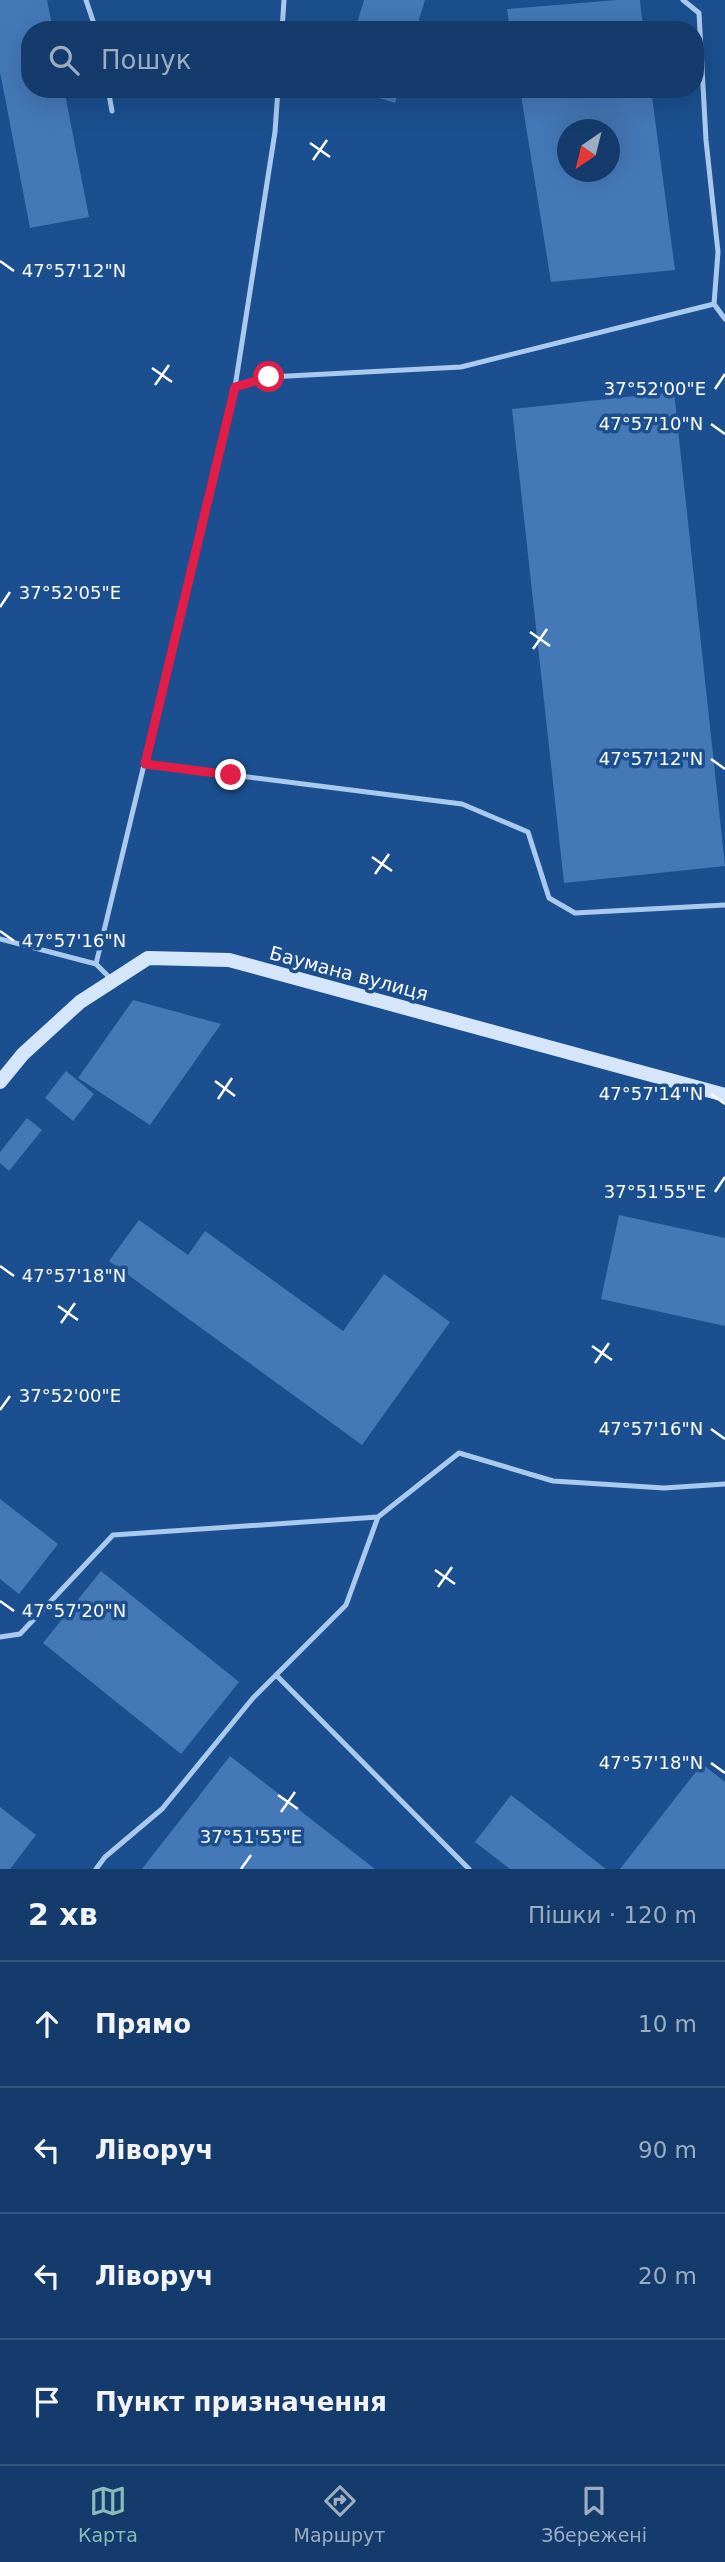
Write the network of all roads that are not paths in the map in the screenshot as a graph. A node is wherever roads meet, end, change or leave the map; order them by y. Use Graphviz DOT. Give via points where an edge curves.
graph roads {
  1 [pos="86,0"];
  2 [pos="684,0"];
  3 [pos="283,1"];
  4 [pos="93,21"];
  5 [pos="282,21"];
  6 [pos="699,21"];
  7 [pos="110,98"];
  8 [pos="277,98"];
  9 [pos="704,98"];
  10 [pos="112,111"];
  11 [pos="713,304"];
  12 [pos="725,319"];
  13 [pos="235,387"];
  14 [pos="145,764"];
  15 [pos="725,905"];
  16 [pos="0,939"];
  17 [pos="96,964"];
  18 [pos="113,981"];
  19 [pos="0,1082"];
  20 [pos="725,1095"];
  21 [pos="725,1484"];
  22 [pos="378,1517"];
  23 [pos="0,1637"];
  24 [pos="276,1675"];
  25 [pos="96,1869"];
  26 [pos="469,1869"];
  1 -- 4 [label="lane"];
  2 -- 6 [label="lane" via="699,13"];
  3 -- 5 [label="lane"];
  7 -- 10 [label="lane"];
  8 -- 13 [label="lane"];
  9 -- 11 [label="lane" via="718,253"];
  11 -- 12 [label="lane"];
  11 -- 13 [label="lane" via="461,367 269,377"];
  13 -- 14 [label="lane"];
  14 -- 15 [label="lane" via="461,804 528,832 549,898 575,914"];
  14 -- 17 [label="lane"];
  16 -- 17 [label="lane"];
  17 -- 18 [label="lane"];
  18 -- 19 [label="main road, Баумана вулиця" via="80,1002 23,1054"];
  18 -- 20 [label="main road, Баумана вулиця" via="148,958 229,960"];
  21 -- 22 [label="lane" via="664,1488 552,1481 459,1454"];
  22 -- 23 [label="lane" via="113,1535 20,1634"];
  22 -- 24 [label="lane" via="346,1605"];
  24 -- 25 [label="lane" via="162,1809"];
  24 -- 26 [label="lane"];
}
